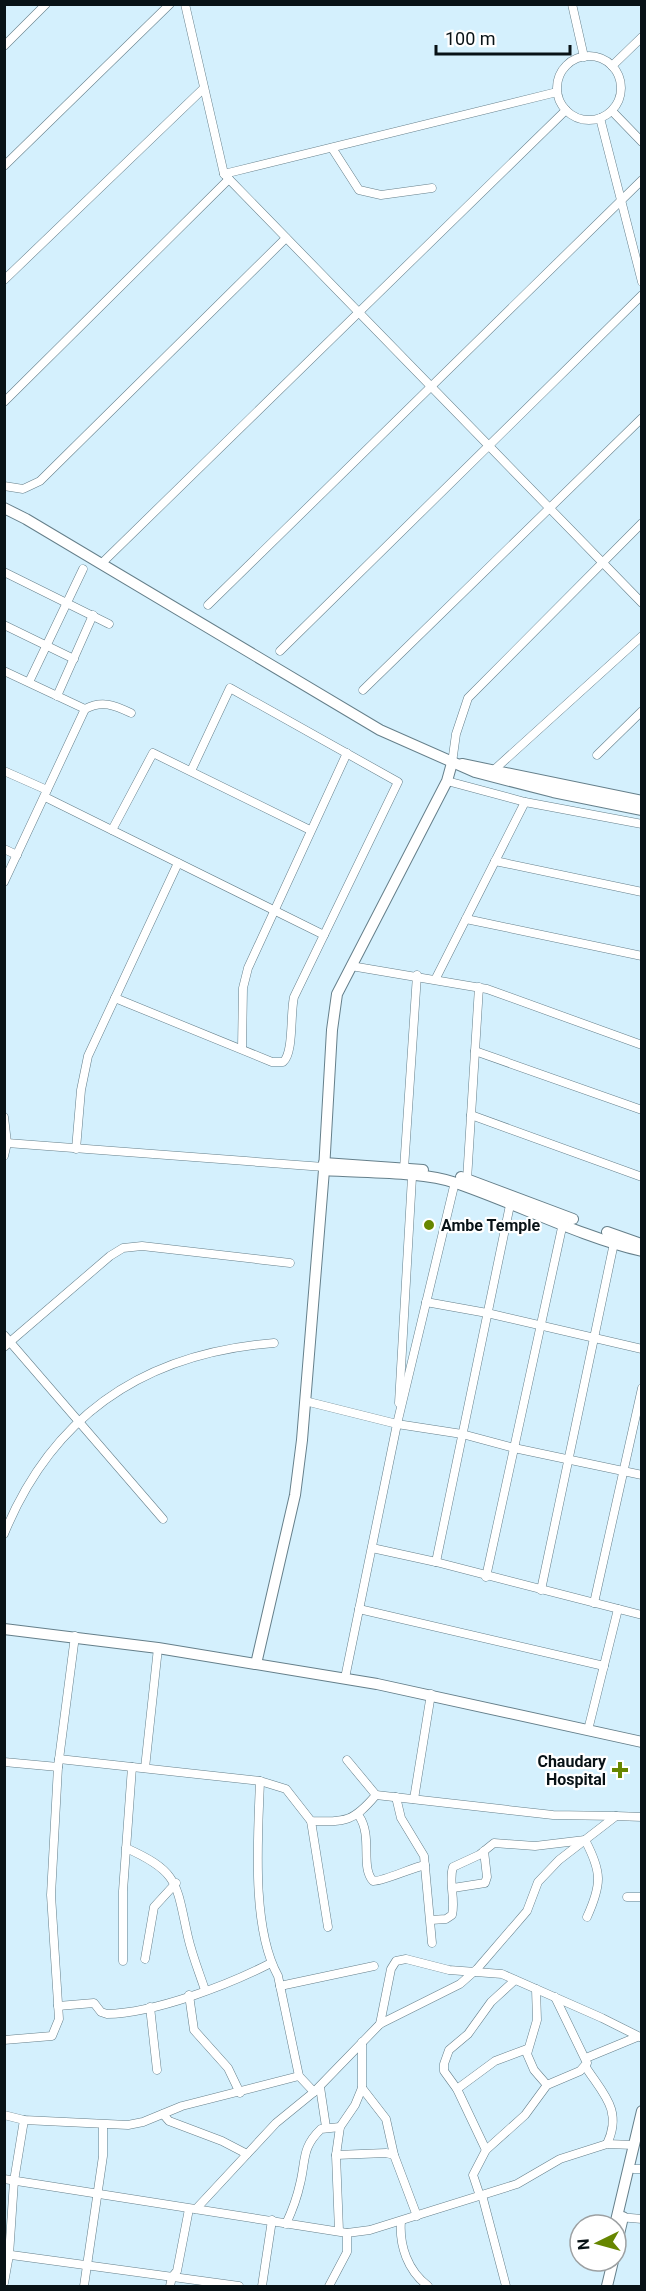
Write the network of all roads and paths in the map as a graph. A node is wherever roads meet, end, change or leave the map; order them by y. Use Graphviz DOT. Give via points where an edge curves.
graph roads {
  1 [pos="46,4"];
  2 [pos="170,4"];
  3 [pos="185,4"];
  4 [pos="572,4"];
  5 [pos="642,37"];
  6 [pos="4,46"];
  7 [pos="584,57"];
  8 [pos="612,66"];
  9 [pos="204,88"];
  10 [pos="557,92"];
  11 [pos="566,110"];
  12 [pos="612,111"];
  13 [pos="600,118"];
  14 [pos="642,142"];
  15 [pos="332,148"];
  16 [pos="4,166"];
  17 [pos="226,176"];
  18 [pos="642,180"];
  19 [pos="432,188"];
  20 [pos="621,200"];
  21 [pos="286,238"];
  22 [pos="4,280"];
  23 [pos="642,282"];
  24 [pos="642,296"];
  25 [pos="359,313"];
  26 [pos="431,386"];
  27 [pos="4,402"];
  28 [pos="642,418"];
  29 [pos="490,446"];
  30 [pos="4,486"];
  31 [pos="4,508"];
  32 [pos="550,509"];
  33 [pos="642,524"];
  34 [pos="602,562"];
  35 [pos="101,564"];
  36 [pos="83,569"];
  37 [pos="4,572"];
  38 [pos="68,601"];
  39 [pos="642,603"];
  40 [pos="208,605"];
  41 [pos="93,615"];
  42 [pos="109,624"];
  43 [pos="4,625"];
  44 [pos="642,636"];
  45 [pos="47,645"];
  46 [pos="280,651"];
  47 [pos="74,658"];
  48 [pos="4,672"];
  49 [pos="28,682"];
  50 [pos="363,690"];
  51 [pos="57,696"];
  52 [pos="85,709"];
  53 [pos="642,711"];
  54 [pos="131,713"];
  55 [pos="346,753"];
  56 [pos="597,754"];
  57 [pos="452,763"];
  58 [pos="495,769"];
  59 [pos="4,771"];
  60 [pos="191,771"];
  61 [pos="447,781"];
  62 [pos="46,794"];
  63 [pos="642,801"];
  64 [pos="525,802"];
  65 [pos="642,810"];
  66 [pos="642,824"];
  67 [pos="112,830"];
  68 [pos="310,830"];
  69 [pos="4,849"];
  70 [pos="17,855"];
  71 [pos="495,861"];
  72 [pos="178,863"];
  73 [pos="4,882"];
  74 [pos="642,892"];
  75 [pos="273,910"];
  76 [pos="466,919"];
  77 [pos="324,935"];
  78 [pos="642,956"];
  79 [pos="351,966"];
  80 [pos="417,975"];
  81 [pos="436,978"];
  82 [pos="478,987"];
  83 [pos="115,998"];
  84 [pos="642,1045"];
  85 [pos="242,1048"];
  86 [pos="475,1051"];
  87 [pos="642,1110"];
  88 [pos="471,1115"];
  89 [pos="4,1117"];
  90 [pos="7,1143"];
  91 [pos="76,1149"];
  92 [pos="4,1156"];
  93 [pos="324,1167"];
  94 [pos="408,1172"];
  95 [pos="642,1177"];
  96 [pos="467,1180"];
  97 [pos="455,1182"];
  98 [pos="510,1205"];
  99 [pos="563,1223"];
  100 [pos="614,1243"];
  101 [pos="642,1244"];
  102 [pos="642,1251"];
  103 [pos="290,1263"];
  104 [pos="426,1302"];
  105 [pos="487,1313"];
  106 [pos="540,1326"];
  107 [pos="4,1335"];
  108 [pos="594,1337"];
  109 [pos="274,1343"];
  110 [pos="8,1344"];
  111 [pos="642,1349"];
  112 [pos="642,1389"];
  113 [pos="305,1401"];
  114 [pos="78,1421"];
  115 [pos="398,1424"];
  116 [pos="462,1434"];
  117 [pos="514,1448"];
  118 [pos="568,1459"];
  119 [pos="625,1471"];
  120 [pos="642,1475"];
  121 [pos="163,1519"];
  122 [pos="4,1534"];
  123 [pos="372,1548"];
  124 [pos="436,1562"];
  125 [pos="486,1576"];
  126 [pos="541,1590"];
  127 [pos="594,1603"];
  128 [pos="359,1609"];
  129 [pos="618,1609"];
  130 [pos="642,1615"];
  131 [pos="4,1629"];
  132 [pos="75,1636"];
  133 [pos="158,1648"];
  134 [pos="256,1664"];
  135 [pos="604,1666"];
  136 [pos="345,1678"];
  137 [pos="431,1694"];
  138 [pos="588,1730"];
  139 [pos="642,1742"];
  140 [pos="346,1760"];
  141 [pos="4,1762"];
  142 [pos="59,1763"];
  143 [pos="132,1767"];
  144 [pos="145,1768"];
  145 [pos="260,1781"];
  146 [pos="376,1795"];
  147 [pos="396,1797"];
  148 [pos="414,1799"];
  149 [pos="359,1815"];
  150 [pos="616,1816"];
  151 [pos="642,1817"];
  152 [pos="310,1821"];
  153 [pos="585,1840"];
  154 [pos="126,1848"];
  155 [pos="484,1851"];
  156 [pos="425,1866"];
  157 [pos="176,1883"];
  158 [pos="453,1888"];
  159 [pos="627,1897"];
  160 [pos="642,1897"];
  161 [pos="587,1917"];
  162 [pos="431,1920"];
  163 [pos="328,1927"];
  164 [pos="432,1943"];
  165 [pos="145,1959"];
  166 [pos="123,1961"];
  167 [pos="271,1963"];
  168 [pos="374,1966"];
  169 [pos="472,1973"];
  170 [pos="515,1980"];
  171 [pos="280,1986"];
  172 [pos="536,1989"];
  173 [pos="205,1990"];
  174 [pos="189,1995"];
  175 [pos="555,1997"];
  176 [pos="58,2006"];
  177 [pos="150,2007"];
  178 [pos="380,2024"];
  179 [pos="639,2038"];
  180 [pos="4,2040"];
  181 [pos="362,2041"];
  182 [pos="527,2049"];
  183 [pos="586,2062"];
  184 [pos="157,2070"];
  185 [pos="299,2076"];
  186 [pos="547,2085"];
  187 [pos="362,2088"];
  188 [pos="317,2089"];
  189 [pos="458,2089"];
  190 [pos="240,2092"];
  191 [pos="642,2111"];
  192 [pos="163,2114"];
  193 [pos="4,2115"];
  194 [pos="24,2120"];
  195 [pos="103,2125"];
  196 [pos="326,2127"];
  197 [pos="340,2127"];
  198 [pos="642,2135"];
  199 [pos="607,2144"];
  200 [pos="634,2145"];
  201 [pos="486,2150"];
  202 [pos="247,2154"];
  203 [pos="336,2155"];
  204 [pos="394,2155"];
  205 [pos="638,2169"];
  206 [pos="4,2179"];
  207 [pos="14,2181"];
  208 [pos="98,2194"];
  209 [pos="481,2196"];
  210 [pos="192,2209"];
  211 [pos="619,2213"];
  212 [pos="621,2213"];
  213 [pos="417,2216"];
  214 [pos="272,2220"];
  215 [pos="400,2221"];
  216 [pos="286,2224"];
  217 [pos="343,2232"];
  218 [pos="7,2254"];
  219 [pos="87,2265"];
  220 [pos="172,2277"];
  221 [pos="4,2283"];
  222 [pos="84,2286"];
  223 [pos="170,2286"];
  224 [pos="239,2286"];
  225 [pos="262,2286"];
  226 [pos="329,2286"];
  227 [pos="428,2286"];
  228 [pos="505,2286"];
  1 -- 6 [label="street"];
  2 -- 16 [label="street"];
  3 -- 9 [label="street"];
  4 -- 7 [label="street"];
  5 -- 8 [label="street"];
  7 -- 8 [label="street" via="602,59"];
  7 -- 10 [label="street" via="567,65 560,75"];
  8 -- 12 [label="street" via="621,90"];
  9 -- 17 [label="street"];
  9 -- 22 [label="street"];
  10 -- 11 [label="street"];
  10 -- 15 [label="street"];
  11 -- 13 [label="street" via="576,118"];
  11 -- 25 [label="street"];
  12 -- 13 [label="street"];
  12 -- 14 [label="street"];
  13 -- 20 [label="street"];
  15 -- 17 [label="street"];
  15 -- 19 [label="street" via="359,190 381,195"];
  17 -- 21 [label="street"];
  17 -- 27 [label="street"];
  18 -- 20 [label="street"];
  20 -- 23 [label="street"];
  20 -- 26 [label="street"];
  21 -- 25 [label="street"];
  21 -- 30 [label="street" via="40,481 23,489"];
  24 -- 29 [label="street"];
  25 -- 26 [label="street"];
  25 -- 35 [label="street"];
  26 -- 29 [label="street"];
  26 -- 40 [label="street"];
  28 -- 32 [label="street"];
  29 -- 32 [label="street"];
  29 -- 46 [label="street"];
  31 -- 35 [label="street"];
  32 -- 34 [label="street"];
  32 -- 50 [label="street"];
  33 -- 34 [label="street"];
  34 -- 39 [label="street"];
  34 -- 57 [label="street" via="468,698 456,734"];
  35 -- 57 [label="street" via="380,729"];
  36 -- 38 [label="street"];
  37 -- 38 [label="street"];
  38 -- 41 [label="street"];
  38 -- 45 [label="street"];
  41 -- 42 [label="street"];
  41 -- 47 [label="street"];
  43 -- 45 [label="street"];
  44 -- 58 [label="street"];
  45 -- 47 [label="street"];
  45 -- 49 [label="street"];
  47 -- 51 [label="street"];
  48 -- 49 [label="street"];
  49 -- 51 [label="street"];
  51 -- 52 [label="street"];
  52 -- 54 [label="street" via="105,703"];
  52 -- 62 [label="street"];
  53 -- 56 [label="street"];
  55 -- 60 [label="street" via="230,688"];
  55 -- 68 [label="street"];
  55 -- 77 [label="street" via="398,782"];
  57 -- 58 [label="street"];
  57 -- 61 [label="street"];
  57 -- 65 [label="street" via="542,789"];
  58 -- 63 [label="street"];
  59 -- 62 [label="street"];
  60 -- 67 [label="street" via="151,754"];
  60 -- 68 [label="street"];
  61 -- 64 [label="street"];
  61 -- 79 [label="street"];
  62 -- 67 [label="street"];
  62 -- 70 [label="street"];
  64 -- 66 [label="street"];
  64 -- 71 [label="street"];
  67 -- 72 [label="street"];
  68 -- 75 [label="street"];
  69 -- 70 [label="street"];
  70 -- 73 [label="street"];
  71 -- 74 [label="street"];
  71 -- 76 [label="street"];
  72 -- 75 [label="street"];
  72 -- 83 [label="street"];
  75 -- 77 [label="street"];
  75 -- 85 [label="street" via="243,988"];
  76 -- 78 [label="street"];
  76 -- 81 [label="street"];
  77 -- 85 [label="street" via="294,997 287,1059 272,1062"];
  79 -- 80 [label="street"];
  79 -- 93 [label="street" via="337,994 333,1021"];
  80 -- 81 [label="street"];
  80 -- 94 [label="street"];
  81 -- 82 [label="street"];
  82 -- 84 [label="street"];
  82 -- 86 [label="street"];
  83 -- 85 [label="street"];
  83 -- 91 [label="street" via="88,1056"];
  86 -- 87 [label="street"];
  86 -- 88 [label="street"];
  88 -- 95 [label="street"];
  88 -- 96 [label="street"];
  89 -- 90 [label="street"];
  90 -- 91 [label="street"];
  90 -- 92 [label="street"];
  91 -- 93 [label="street"];
  93 -- 94 [label="street"];
  93 -- 113 [label="street"];
  94 -- 96 [label="street" via="431,1170"];
  94 -- 97 [label="street"];
  94 -- 115 [label="street"];
  96 -- 101 [label="street"];
  97 -- 98 [label="street"];
  97 -- 104 [label="street"];
  98 -- 99 [label="street"];
  98 -- 105 [label="street"];
  99 -- 100 [label="street"];
  99 -- 106 [label="street"];
  100 -- 102 [label="street"];
  100 -- 108 [label="street"];
  103 -- 110 [label="street" via="142,1246 123,1248"];
  104 -- 105 [label="street"];
  104 -- 115 [label="street"];
  105 -- 106 [label="street"];
  105 -- 116 [label="street"];
  106 -- 108 [label="street"];
  106 -- 117 [label="street"];
  107 -- 110 [label="street"];
  108 -- 111 [label="street"];
  108 -- 118 [label="street"];
  109 -- 114 [label="street" via="232,1346 171,1365 110,1397"];
  110 -- 114 [label="street"];
  112 -- 119 [label="street"];
  113 -- 115 [label="street"];
  113 -- 134 [label="street" via="295,1495"];
  114 -- 121 [label="street"];
  114 -- 122 [label="street" via="47,1455 19,1499"];
  115 -- 116 [label="street"];
  115 -- 123 [label="street"];
  116 -- 117 [label="street"];
  116 -- 124 [label="street"];
  117 -- 118 [label="street"];
  117 -- 125 [label="street"];
  118 -- 119 [label="street"];
  118 -- 126 [label="street"];
  119 -- 120 [label="street"];
  119 -- 127 [label="street"];
  123 -- 124 [label="street"];
  123 -- 128 [label="street"];
  124 -- 125 [label="street"];
  125 -- 126 [label="street"];
  126 -- 127 [label="street"];
  127 -- 129 [label="street"];
  128 -- 135 [label="street"];
  128 -- 136 [label="street"];
  129 -- 130 [label="street"];
  129 -- 135 [label="street"];
  131 -- 132 [label="street"];
  132 -- 133 [label="street"];
  132 -- 142 [label="street"];
  133 -- 134 [label="street"];
  133 -- 144 [label="street"];
  134 -- 136 [label="street"];
  135 -- 138 [label="street"];
  136 -- 137 [label="street"];
  137 -- 138 [label="street"];
  137 -- 148 [label="street"];
  138 -- 139 [label="street"];
  140 -- 146 [label="street"];
  141 -- 142 [label="street"];
  142 -- 143 [label="street"];
  142 -- 176 [label="street" via="51,1895"];
  143 -- 144 [label="street"];
  143 -- 154 [label="street"];
  144 -- 145 [label="street"];
  145 -- 152 [label="street" via="286,1788"];
  145 -- 167 [label="street" via="260,1905"];
  146 -- 147 [label="street"];
  146 -- 149 [label="street"];
  147 -- 148 [label="street"];
  147 -- 156 [label="street" via="401,1818"];
  148 -- 150 [label="street" via="553,1815"];
  149 -- 152 [label="street" via="336,1822"];
  149 -- 156 [label="street" via="366,1827 368,1870 373,1881"];
  150 -- 151 [label="street"];
  150 -- 153 [label="street"];
  152 -- 163 [label="street"];
  153 -- 155 [label="street" via="535,1846 498,1842"];
  153 -- 161 [label="street" via="599,1875"];
  153 -- 169 [label="street" via="538,1882 527,1911"];
  154 -- 157 [label="street" via="154,1861"];
  154 -- 166 [label="street"];
  155 -- 158 [label="street" via="453,1867"];
  155 -- 158 [label="street" via="484,1883"];
  156 -- 162 [label="street"];
  157 -- 165 [label="street" via="154,1907"];
  157 -- 173 [label="street" via="188,1939"];
  158 -- 162 [label="street" via="452,1915"];
  159 -- 160 [label="street"];
  162 -- 164 [label="street"];
  167 -- 171 [label="street"];
  167 -- 173 [label="street" via="238,1980"];
  168 -- 171 [label="street"];
  169 -- 170 [label="street" via="502,1974"];
  169 -- 178 [label="street" via="460,1984"];
  169 -- 178 [label="street" via="406,1959 396,1961"];
  170 -- 172 [label="street"];
  170 -- 189 [label="street" via="445,2055 444,2071"];
  171 -- 185 [label="street"];
  172 -- 175 [label="street"];
  172 -- 182 [label="street" via="537,2020"];
  173 -- 174 [label="street"];
  174 -- 177 [label="street"];
  174 -- 190 [label="street" via="194,2030 228,2068"];
  175 -- 179 [label="street"];
  175 -- 183 [label="street"];
  176 -- 177 [label="street" via="94,2003 107,2014"];
  176 -- 180 [label="street" via="59,2019 52,2036"];
  177 -- 184 [label="street"];
  178 -- 181 [label="street"];
  179 -- 183 [label="street"];
  181 -- 187 [label="street"];
  181 -- 188 [label="street"];
  182 -- 186 [label="street" via="528,2060"];
  182 -- 189 [label="street" via="495,2061"];
  183 -- 186 [label="street"];
  183 -- 199 [label="street" via="614,2112 615,2124"];
  185 -- 188 [label="street"];
  185 -- 190 [label="street"];
  186 -- 201 [label="street" via="525,2115"];
  187 -- 197 [label="street"];
  187 -- 204 [label="street" via="386,2119"];
  188 -- 196 [label="street"];
  188 -- 202 [label="street"];
  189 -- 201 [label="street"];
  190 -- 192 [label="street"];
  191 -- 200 [label="street"];
  192 -- 195 [label="street" via="128,2125"];
  192 -- 202 [label="street" via="169,2121"];
  193 -- 194 [label="street"];
  194 -- 195 [label="street"];
  194 -- 207 [label="street"];
  195 -- 208 [label="street"];
  196 -- 197 [label="street"];
  196 -- 216 [label="street" via="315,2134 304,2154 301,2182"];
  197 -- 203 [label="street"];
  198 -- 205 [label="street"];
  199 -- 200 [label="street"];
  199 -- 209 [label="street" via="560,2159 517,2184"];
  200 -- 211 [label="street"];
  201 -- 209 [label="street" via="473,2175"];
  202 -- 210 [label="street"];
  203 -- 204 [label="street"];
  203 -- 217 [label="street"];
  204 -- 213 [label="street"];
  205 -- 212 [label="street"];
  206 -- 207 [label="street"];
  207 -- 208 [label="street"];
  207 -- 218 [label="street"];
  208 -- 210 [label="street"];
  208 -- 219 [label="street"];
  209 -- 213 [label="street"];
  209 -- 228 [label="street"];
  210 -- 214 [label="street"];
  210 -- 220 [label="street" via="177,2271"];
  213 -- 215 [label="street"];
  214 -- 216 [label="street"];
  214 -- 225 [label="street"];
  215 -- 217 [label="street" via="370,2230"];
  215 -- 227 [label="street" via="406,2256"];
  216 -- 217 [label="street"];
  217 -- 226 [label="street" via="347,2252"];
  218 -- 219 [label="street"];
  218 -- 221 [label="street"];
  219 -- 220 [label="street"];
  219 -- 222 [label="street"];
  220 -- 223 [label="street"];
  220 -- 224 [label="street"];
}
